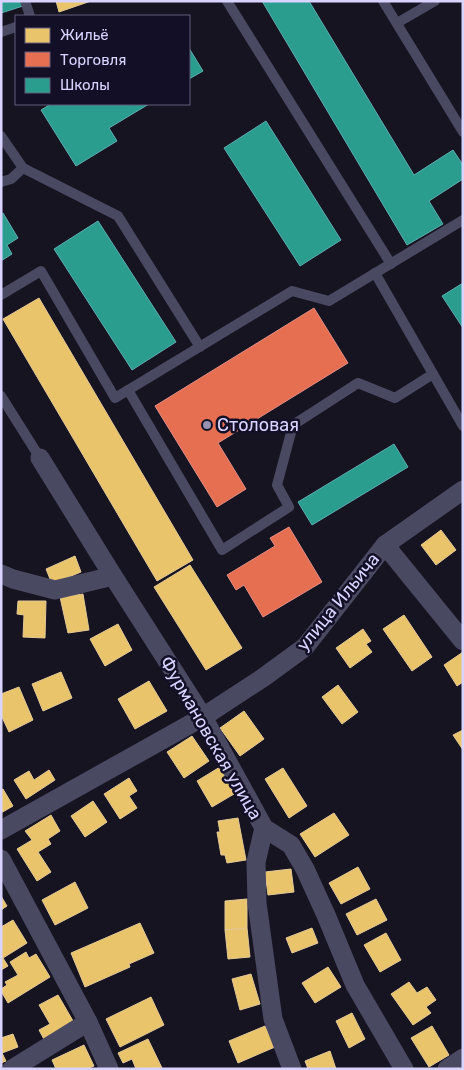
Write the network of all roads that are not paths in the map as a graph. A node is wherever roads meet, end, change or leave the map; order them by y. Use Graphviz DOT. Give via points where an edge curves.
graph roads {
  1 [pos="25,1"];
  2 [pos="226,1"];
  3 [pos="383,1"];
  4 [pos="435,1"];
  5 [pos="30,15"];
  6 [pos="397,23"];
  7 [pos="15,28"];
  8 [pos="1,32"];
  9 [pos="463,132"];
  10 [pos="1,136"];
  11 [pos="23,168"];
  12 [pos="1,182"];
  13 [pos="463,220"];
  14 [pos="391,264"];
  15 [pos="375,273"];
  16 [pos="1,295"];
  17 [pos="200,347"];
  18 [pos="433,374"];
  19 [pos="128,390"];
  20 [pos="1,396"];
  21 [pos="463,426"];
  22 [pos="40,458"];
  23 [pos="463,490"];
  24 [pos="385,545"];
  25 [pos="1,574"];
  26 [pos="113,576"];
  27 [pos="463,641"];
  28 [pos="203,717"];
  29 [pos="264,828"];
  30 [pos="1,830"];
  31 [pos="1,859"];
  32 [pos="88,1022"];
  33 [pos="463,1058"];
  34 [pos="12,1069"];
  35 [pos="109,1069"];
  36 [pos="292,1069"];
  37 [pos="404,1069"];
  38 [pos="446,1069"];
  1 -- 5 [label="lane"];
  2 -- 14 [label="lane"];
  3 -- 6 [label="lane"];
  4 -- 6 [label="lane"];
  6 -- 9 [label="lane"];
  7 -- 8 [label="lane"];
  10 -- 11 [label="lane"];
  11 -- 12 [label="lane"];
  11 -- 17 [label="lane" via="118,216"];
  13 -- 14 [label="lane"];
  14 -- 15 [label="lane"];
  15 -- 17 [label="lane" via="329,301 292,290"];
  15 -- 18 [label="lane"];
  16 -- 19 [label="lane" via="41,271 115,398"];
  17 -- 19 [label="lane"];
  18 -- 19 [label="lane" via="395,398 358,383 293,425 277,485 289,507 222,550"];
  18 -- 21 [label="lane"];
  20 -- 22 [label="lane"];
  22 -- 26 [label="street, Фурмановская улица"];
  23 -- 24 [label="street, улица Ильича"];
  24 -- 27 [label="street"];
  24 -- 28 [label="street, улица Ильича" via="305,647"];
  25 -- 26 [label="street" via="55,590"];
  26 -- 28 [label="street, Фурмановская улица"];
  28 -- 29 [label="street, Фурмановская улица"];
  28 -- 30 [label="street, улица Ильича"];
  29 -- 36 [label="street" via="256,862 257,904 273,1019"];
  29 -- 37 [label="street, Фурмановская улица" via="291,845 305,869 355,985"];
  31 -- 32 [label="street"];
  32 -- 34 [label="street"];
  32 -- 35 [label="street"];
  33 -- 38 [label="street"];
}
